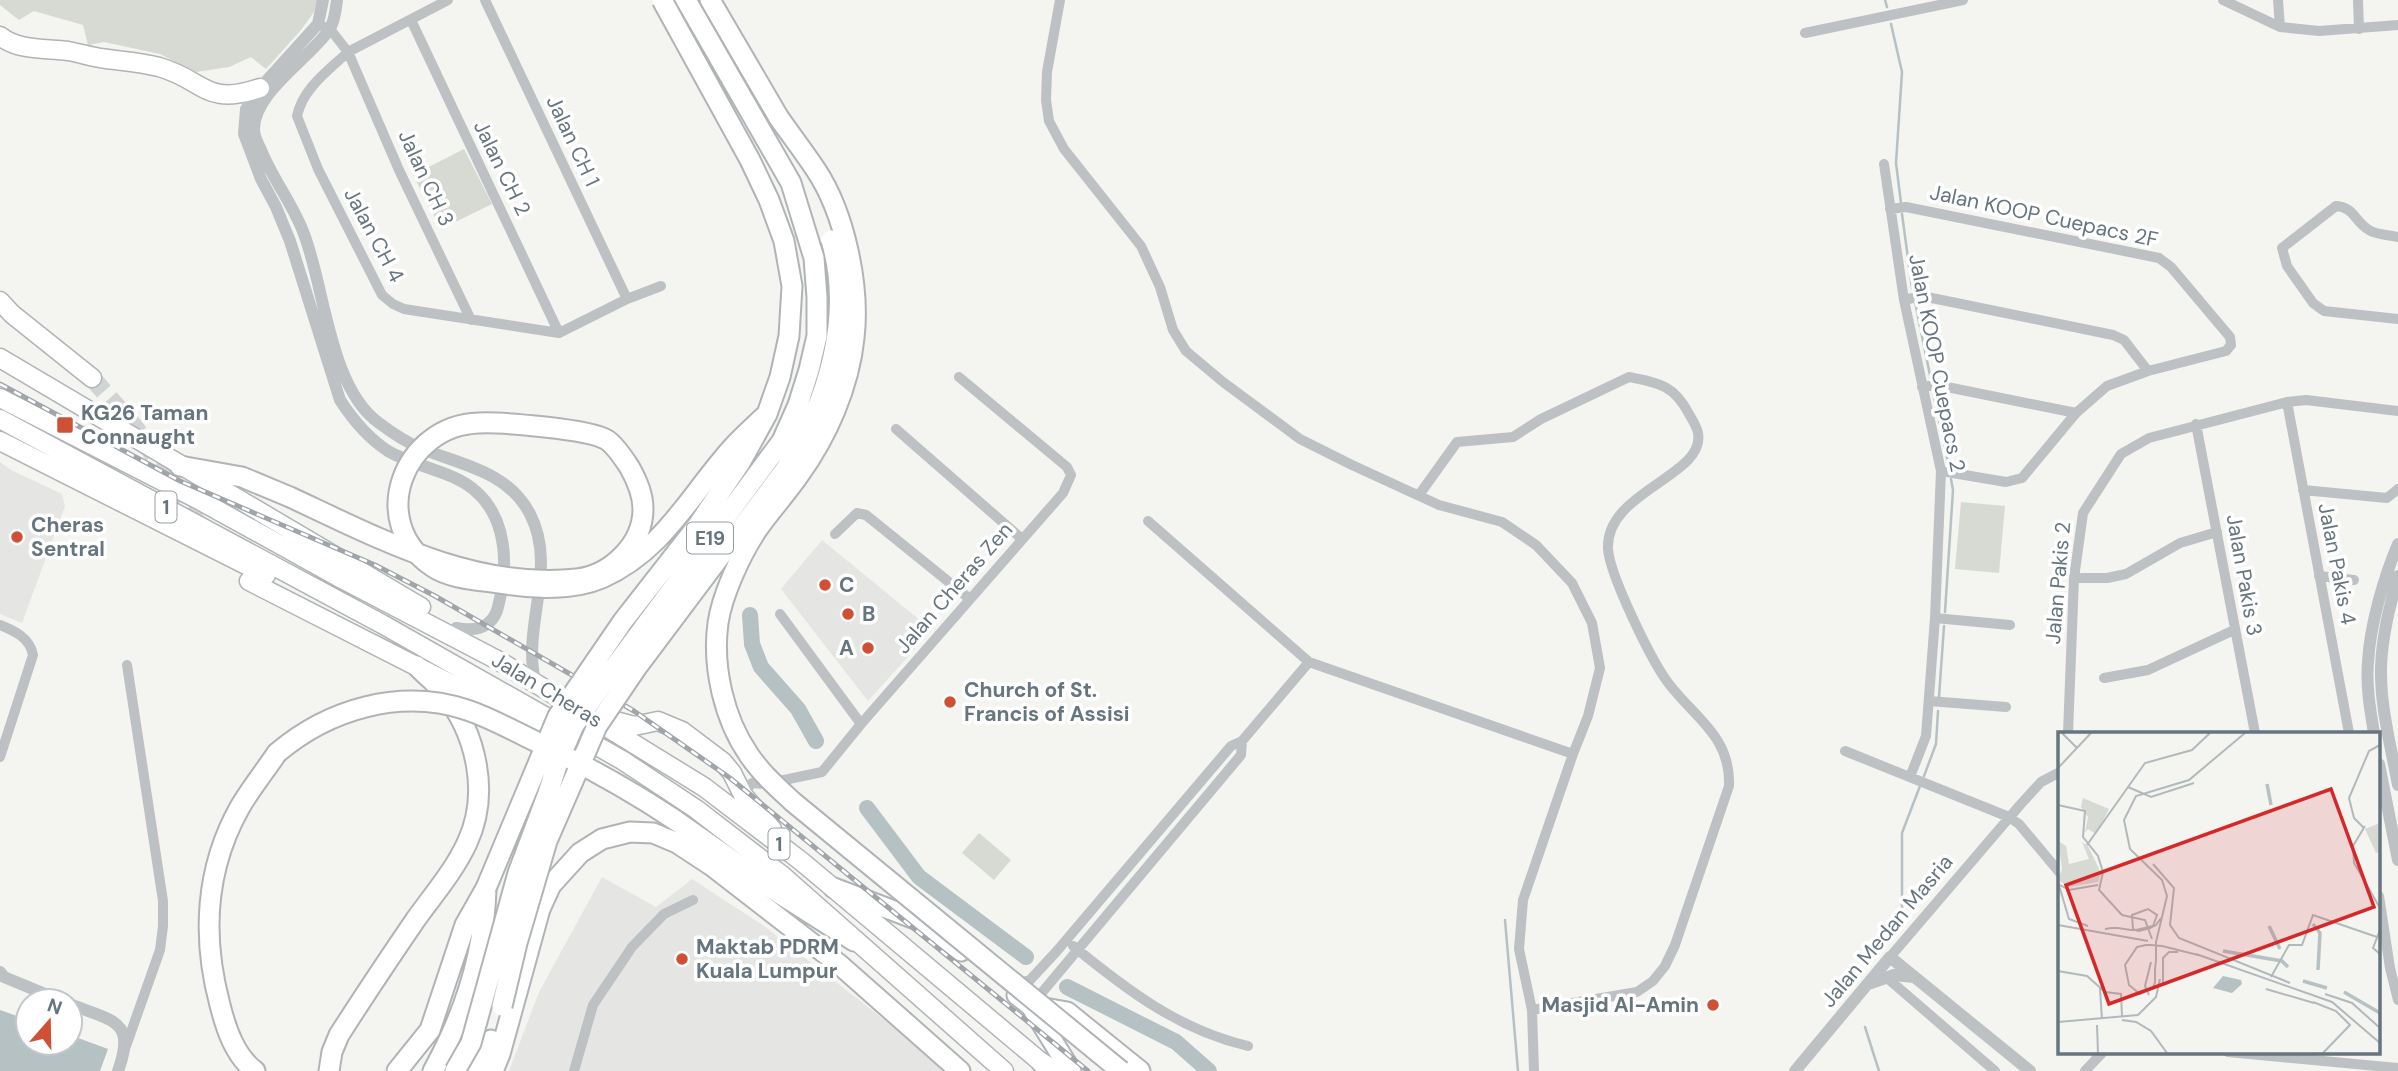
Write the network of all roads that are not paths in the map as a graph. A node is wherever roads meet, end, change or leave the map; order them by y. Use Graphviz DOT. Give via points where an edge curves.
graph roads {
  1 [pos="323,0"];
  2 [pos="337,0"];
  3 [pos="448,0"];
  4 [pos="485,0"];
  5 [pos="662,0"];
  6 [pos="686,0"];
  7 [pos="710,0"];
  8 [pos="1060,0"];
  9 [pos="1963,0"];
  10 [pos="2223,0"];
  11 [pos="2278,0"];
  12 [pos="2358,0"];
  13 [pos="411,20"];
  14 [pos="2398,25"];
  15 [pos="324,27"];
  16 [pos="2280,27"];
  17 [pos="2359,29"];
  18 [pos="1805,33"];
  19 [pos="0,36"];
  20 [pos="348,52"];
  21 [pos="260,88"];
  22 [pos="779,118"];
  23 [pos="1884,164"];
  24 [pos="1890,209"];
  25 [pos="2398,237"];
  26 [pos="310,259"];
  27 [pos="660,286"];
  28 [pos="627,299"];
  29 [pos="307,300"];
  30 [pos="1904,300"];
  31 [pos="0,301"];
  32 [pos="2398,318"];
  33 [pos="471,320"];
  34 [pos="559,333"];
  35 [pos="0,358"];
  36 [pos="2148,371"];
  37 [pos="0,372"];
  38 [pos="959,377"];
  39 [pos="92,378"];
  40 [pos="1922,387"];
  41 [pos="0,398"];
  42 [pos="2287,402"];
  43 [pos="2398,411"];
  44 [pos="2076,412"];
  45 [pos="766,414"];
  46 [pos="0,419"];
  47 [pos="2196,425"];
  48 [pos="113,427"];
  49 [pos="896,429"];
  50 [pos="0,441"];
  51 [pos="180,466"];
  52 [pos="1941,471"];
  53 [pos="2398,489"];
  54 [pos="2303,490"];
  55 [pos="1419,495"];
  56 [pos="1148,521"];
  57 [pos="2217,532"];
  58 [pos="835,534"];
  59 [pos="1022,539"];
  60 [pos="2398,544"];
  61 [pos="2319,576"];
  62 [pos="2398,576"];
  63 [pos="2074,578"];
  64 [pos="2354,580"];
  65 [pos="249,581"];
  66 [pos="331,598"];
  67 [pos="970,599"];
  68 [pos="2392,612"];
  69 [pos="780,614"];
  70 [pos="1935,618"];
  71 [pos="0,625"];
  72 [pos="2010,625"];
  73 [pos="456,628"];
  74 [pos="2234,630"];
  75 [pos="501,662"];
  76 [pos="1309,662"];
  77 [pos="127,665"];
  78 [pos="416,666"];
  79 [pos="2104,678"];
  80 [pos="535,681"];
  81 [pos="1928,701"];
  82 [pos="2006,707"];
  83 [pos="583,712"];
  84 [pos="861,724"];
  85 [pos="2068,732"];
  86 [pos="2255,732"];
  87 [pos="2349,732"];
  88 [pos="2374,732"];
  89 [pos="1242,741"];
  90 [pos="1845,751"];
  91 [pos="1573,754"];
  92 [pos="0,757"];
  93 [pos="622,760"];
  94 [pos="723,762"];
  95 [pos="2380,769"];
  96 [pos="2058,773"];
  97 [pos="1910,777"];
  98 [pos="765,784"];
  99 [pos="2398,785"];
  100 [pos="748,802"];
  101 [pos="2009,817"];
  102 [pos="2398,856"];
  103 [pos="801,861"];
  104 [pos="2058,871"];
  105 [pos="486,888"];
  106 [pos="834,888"];
  107 [pos="693,900"];
  108 [pos="2380,910"];
  109 [pos="1067,940"];
  110 [pos="854,941"];
  111 [pos="1078,949"];
  112 [pos="1890,957"];
  113 [pos="2384,968"];
  114 [pos="0,972"];
  115 [pos="1886,977"];
  116 [pos="1915,977"];
  117 [pos="1004,986"];
  118 [pos="28,987"];
  119 [pos="1864,987"];
  120 [pos="2398,1000"];
  121 [pos="1031,1006"];
  122 [pos="139,1008"];
  123 [pos="84,1009"];
  124 [pos="1532,1010"];
  125 [pos="111,1020"];
  126 [pos="1248,1046"];
  127 [pos="124,1052"];
  128 [pos="2101,1054"];
  129 [pos="2249,1054"];
  130 [pos="1049,1068"];
  131 [pos="2398,1068"];
  132 [pos="998,1069"];
  133 [pos="117,1071"];
  134 [pos="255,1071"];
  135 [pos="329,1071"];
  136 [pos="397,1071"];
  137 [pos="433,1071"];
  138 [pos="455,1071"];
  139 [pos="478,1071"];
  140 [pos="493,1071"];
  141 [pos="574,1071"];
  142 [pos="960,1071"];
  143 [pos="1071,1071"];
  144 [pos="1121,1071"];
  145 [pos="1140,1071"];
  146 [pos="1534,1071"];
  147 [pos="1796,1071"];
  148 [pos="1995,1071"];
  149 [pos="2030,1071"];
  150 [pos="2085,1071"];
  1 -- 15 [label="street"];
  2 -- 15 [label="street"];
  3 -- 13 [label="street, Jalan CH 4"];
  4 -- 28 [label="street, Jalan CH 1"];
  5 -- 45 [label="highway, E19, bridge" via="750,160 784,241 792,286 789,336"];
  6 -- 138 [label="highway, E19, bridge" via="791,183 814,258 817,336 798,405 782,441 575,725 518,873 471,1043"];
  7 -- 22 [label="highway"];
  8 -- 55 [label="street" via="1046,72 1049,121 1064,149 1141,246 1173,330 1186,351 1300,439"];
  9 -- 18 [label="street"];
  10 -- 16 [label="street"];
  11 -- 16 [label="street"];
  12 -- 17 [label="street"];
  13 -- 20 [label="street, Jalan CH 4"];
  13 -- 34 [label="street, Jalan CH 2"];
  14 -- 17 [label="street"];
  15 -- 20 [label="street, Jalan CH 3"];
  15 -- 21 [label="street"];
  15 -- 26 [label="street" via="257,110 253,131 271,175 305,235"];
  16 -- 17 [label="street"];
  19 -- 21 [label="highway" via="10,44 140,62 173,71 218,95"];
  20 -- 33 [label="street, Jalan CH 3"];
  20 -- 33 [label="street, Jalan CH 4" via="309,89 299,106 299,125 318,169 382,295 404,309"];
  21 -- 29 [label="street" via="246,108 244,134 289,241"];
  22 -- 139 [label="highway, bridge" via="811,180 839,282 836,336 817,411 785,470 597,726 547,841 502,1006"];
  22 -- 144 [label="highway, bridge" via="817,171 847,245 854,339 847,374 818,446 756,532 728,590 718,622 722,696 748,754 793,802"];
  23 -- 24 [label="street, Jalan KOOP Cuepacs 2"];
  24 -- 30 [label="street, Jalan KOOP Cuepacs 2"];
  24 -- 36 [label="street, Jalan KOOP Cuepacs 2F" via="1906,207 2159,258 2222,327 2231,345 2226,351"];
  25 -- 32 [label="street" via="2372,233 2353,212 2336,206 2282,248 2287,265 2313,303 2324,311"];
  26 -- 29 [label="street" via="314,293"];
  26 -- 80 [label="street" via="347,381 369,413 419,447 501,480 529,511 542,555 533,647"];
  27 -- 28 [label="street"];
  28 -- 34 [label="street"];
  29 -- 73 [label="street" via="340,400 353,420 389,451 457,478 491,508 502,532 505,557 496,617 484,627"];
  30 -- 36 [label="street" via="1922,296 2112,335 2124,340"];
  30 -- 40 [label="street, Jalan KOOP Cuepacs 2"];
  31 -- 39 [label="highway"];
  33 -- 34 [label="street, Jalan CH 4"];
  35 -- 48 [label="highway"];
  36 -- 44 [label="street" via="2106,386"];
  37 -- 48 [label="highway" via="78,418"];
  38 -- 59 [label="street, Jalan Cheras Zen" via="1068,467 1071,475 1063,493"];
  40 -- 44 [label="street" via="1937,385"];
  40 -- 52 [label="street, Jalan KOOP Cuepacs 2"];
  41 -- 75 [label="highway, Jalan Cheras / 1"];
  42 -- 43 [label="street, Jalan Pakis 2" via="2306,400"];
  42 -- 47 [label="street, Jalan Pakis 2"];
  42 -- 54 [label="street, Jalan Pakis 4"];
  44 -- 52 [label="street" via="2022,478 2006,482"];
  45 -- 51 [label="highway, bridge" via="731,449 661,538 601,578 550,588 436,569 419,557 413,550 408,543 397,497 416,454 444,429 478,422 586,433 606,440 618,451 638,484 643,507 640,529 624,556 601,572 579,579 526,579 433,561 423,557 412,553 391,544 242,477"];
  45 -- 105 [label="highway, E19, bridge" via="698,525 558,716"];
  46 -- 66 [label="highway, Jalan Cheras / 1"];
  47 -- 57 [label="street, Jalan Pakis 3"];
  47 -- 63 [label="street, Jalan Pakis 2" via="2149,438 2121,454 2083,513"];
  48 -- 51 [label="highway"];
  49 -- 59 [label="street"];
  50 -- 66 [label="highway" via="301,592"];
  51 -- 73 [label="highway"];
  52 -- 70 [label="street, Jalan KOOP Cuepacs 2"];
  53 -- 54 [label="street" via="2388,498"];
  54 -- 61 [label="street, Jalan Pakis 4"];
  55 -- 91 [label="street" via="1502,522 1536,545 1572,583 1592,623 1600,668"];
  55 -- 124 [label="street" via="1457,442 1513,437 1629,377 1666,387 1680,397 1698,433 1690,458 1620,512 1608,550 1641,636 1669,684 1722,747 1730,767 1729,786 1675,945 1653,981 1637,992"];
  56 -- 76 [label="street"];
  57 -- 63 [label="street" via="2180,543 2126,574"];
  57 -- 74 [label="street, Jalan Pakis 3"];
  58 -- 67 [label="street" via="857,513 866,514"];
  59 -- 67 [label="street, Jalan Cheras Zen"];
  60 -- 68 [label="street" via="2390,562"];
  61 -- 64 [label="street"];
  61 -- 87 [label="street, Jalan Pakis 4"];
  62 -- 68 [label="street"];
  63 -- 85 [label="street, Jalan Pakis 2"];
  65 -- 78 [label="highway"];
  66 -- 93 [label="highway, Jalan Cheras / 1"];
  67 -- 84 [label="street, Jalan Cheras Zen"];
  68 -- 88 [label="street" via="2368,659"];
  68 -- 99 [label="street" via="2381,667"];
  69 -- 84 [label="street"];
  70 -- 72 [label="street"];
  70 -- 81 [label="street, Jalan KOOP Cuepacs 2"];
  71 -- 92 [label="street" via="23,636 33,655"];
  73 -- 75 [label="highway"];
  74 -- 79 [label="street" via="2148,670"];
  74 -- 86 [label="street, Jalan Pakis 3"];
  75 -- 80 [label="highway, Jalan Cheras / 1"];
  76 -- 89 [label="street"];
  76 -- 91 [label="street"];
  77 -- 122 [label="street" via="163,914 160,950"];
  78 -- 93 [label="highway" via="520,719"];
  78 -- 135 [label="highway" via="456,711 478,766 477,817 452,869 339,1035"];
  80 -- 83 [label="highway, Jalan Cheras / 1"];
  81 -- 82 [label="street"];
  81 -- 97 [label="street, Jalan KOOP Cuepacs 2" via="1926,736"];
  83 -- 94 [label="highway" via="634,726 658,721 681,731"];
  83 -- 103 [label="highway, Jalan Cheras / 1" via="704,787"];
  84 -- 98 [label="street, Jalan Cheras Zen" via="822,772"];
  89 -- 109 [label="street" via="1231,746"];
  89 -- 111 [label="street" via="1241,755"];
  90 -- 97 [label="street"];
  91 -- 124 [label="street" via="1523,900 1519,949"];
  93 -- 110 [label="highway, Jalan Cheras / 1" via="775,870"];
  94 -- 98 [label="street" via="741,778"];
  94 -- 100 [label="highway"];
  95 -- 102 [label="street"];
  96 -- 101 [label="street, Jalan Medan Masria" via="2041,782"];
  97 -- 101 [label="street"];
  98 -- 100 [label="street" via="749,785"];
  100 -- 103 [label="highway"];
  101 -- 104 [label="street"];
  101 -- 112 [label="street, Jalan Medan Masria"];
  103 -- 106 [label="highway, Jalan Cheras / 1"];
  105 -- 136 [label="highway" via="465,925 430,1030"];
  105 -- 137 [label="highway, E19" via="485,926 470,987 451,1039"];
  106 -- 117 [label="highway" via="923,922"];
  106 -- 130 [label="highway, Jalan Cheras / 1"];
  107 -- 141 [label="street" via="664,914 632,947 593,1005"];
  108 -- 113 [label="street"];
  109 -- 111 [label="street"];
  109 -- 117 [label="street" via="1030,979"];
  110 -- 132 [label="highway, Jalan Cheras / 1"];
  110 -- 134 [label="highway, bridge" via="631,791 504,726 466,710 429,702 357,708 299,735 277,753 240,808 220,853 209,895 214,982 226,1027 245,1063"];
  111 -- 121 [label="street"];
  111 -- 126 [label="street" via="1162,1013 1196,1031"];
  112 -- 116 [label="street"];
  112 -- 119 [label="street, Jalan Medan Masria"];
  113 -- 120 [label="street"];
  114 -- 118 [label="street"];
  115 -- 116 [label="street"];
  115 -- 119 [label="street"];
  115 -- 148 [label="street"];
  116 -- 149 [label="street"];
  117 -- 121 [label="highway"];
  119 -- 147 [label="street, Jalan Medan Masria"];
  121 -- 143 [label="highway"];
  121 -- 145 [label="highway" via="1067,1012"];
  122 -- 125 [label="street" via="127,1020"];
  122 -- 127 [label="street"];
  123 -- 125 [label="street"];
  124 -- 146 [label="street"];
  125 -- 127 [label="street" via="121,1028"];
  127 -- 133 [label="street"];
  128 -- 150 [label="street"];
  129 -- 131 [label="street"];
  140 -- 142 [label="highway" via="551,885 580,853 602,839 630,832 653,833 712,866 840,965"];
}
